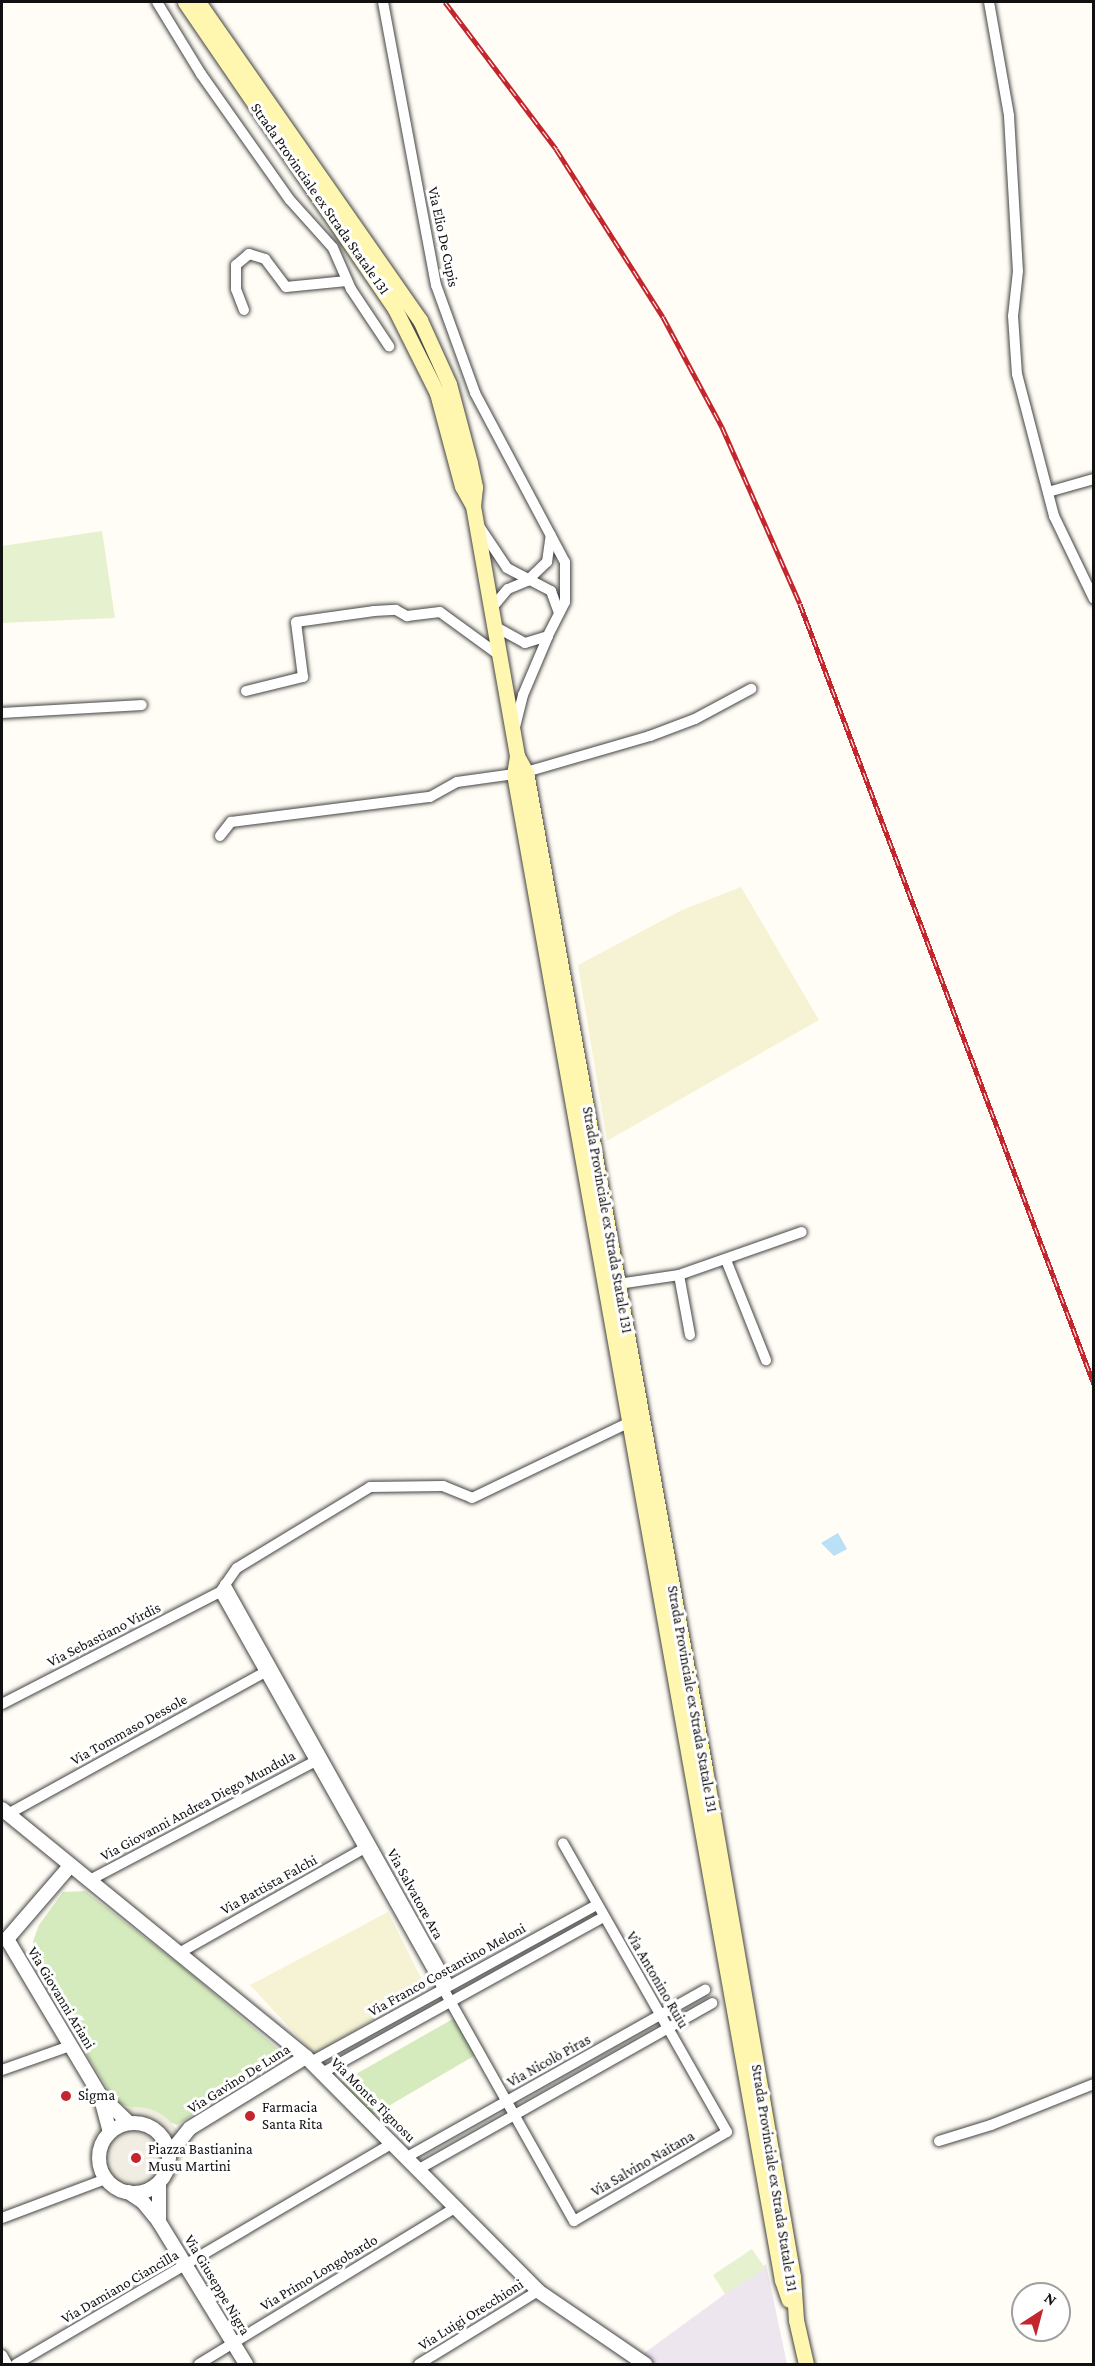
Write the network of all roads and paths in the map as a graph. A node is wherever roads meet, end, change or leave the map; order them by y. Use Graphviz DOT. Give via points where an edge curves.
graph roads {
  1 [pos="157,2"];
  2 [pos="184,2"];
  3 [pos="198,2"];
  4 [pos="383,2"];
  5 [pos="989,2"];
  6 [pos="347,281"];
  7 [pos="244,310"];
  8 [pos="388,346"];
  9 [pos="1094,479"];
  10 [pos="1048,492"];
  11 [pos="474,514"];
  12 [pos="550,529"];
  13 [pos="527,581"];
  14 [pos="1094,599"];
  15 [pos="491,609"];
  16 [pos="559,617"];
  17 [pos="494,626"];
  18 [pos="548,636"];
  19 [pos="499,654"];
  20 [pos="751,689"];
  21 [pos="246,691"];
  22 [pos="142,705"];
  23 [pos="2,713"];
  24 [pos="514,734"];
  25 [pos="520,773"];
  26 [pos="220,836"];
  27 [pos="802,1232"];
  28 [pos="726,1260"];
  29 [pos="679,1275"];
  30 [pos="618,1284"];
  31 [pos="690,1335"];
  32 [pos="766,1360"];
  33 [pos="630,1422"];
  34 [pos="222,1588"];
  35 [pos="266,1672"];
  36 [pos="2,1704"];
  37 [pos="318,1759"];
  38 [pos="5,1811"];
  39 [pos="563,1843"];
  40 [pos="367,1847"];
  41 [pos="70,1866"];
  42 [pos="88,1881"];
  43 [pos="596,1905"];
  44 [pos="603,1917"];
  45 [pos="4,1939"];
  46 [pos="182,1952"];
  47 [pos="446,1988"];
  48 [pos="705,1990"];
  49 [pos="454,2000"];
  50 [pos="712,2003"];
  51 [pos="661,2017"];
  52 [pos="668,2029"];
  53 [pos="70,2046"];
  54 [pos="308,2059"];
  55 [pos="2,2070"];
  56 [pos="322,2073"];
  57 [pos="1094,2084"];
  58 [pos="100,2095"];
  59 [pos="510,2100"];
  60 [pos="517,2114"];
  61 [pos="129,2123"];
  62 [pos="190,2128"];
  63 [pos="110,2132"];
  64 [pos="159,2132"];
  65 [pos="727,2132"];
  66 [pos="939,2141"];
  67 [pos="392,2143"];
  68 [pos="169,2154"];
  69 [pos="407,2157"];
  70 [pos="419,2169"];
  71 [pos="106,2179"];
  72 [pos="159,2182"];
  73 [pos="128,2192"];
  74 [pos="456,2207"];
  75 [pos="2,2218"];
  76 [pos="577,2220"];
  77 [pos="159,2222"];
  78 [pos="186,2266"];
  79 [pos="538,2291"];
  80 [pos="796,2320"];
  81 [pos="232,2343"];
  82 [pos="2,2355"];
  83 [pos="637,2362"];
  84 [pos="7,2364"];
  85 [pos="16,2364"];
  86 [pos="198,2364"];
  87 [pos="246,2364"];
  88 [pos="419,2364"];
  89 [pos="806,2364"];
  1 -- 6 [label="street" via="201,74 290,200 333,248"];
  2 -- 11 [label="main road, Strada Provinciale ex Strada Statale 131" via="345,230 404,324 437,393 462,486"];
  3 -- 11 [label="main road, Strada Provinciale ex Strada Statale 131" via="420,320 449,384 476,487"];
  4 -- 12 [label="street, Via Elio De Cupis" via="436,285 475,393"];
  5 -- 10 [label="street" via="1009,116 1018,271 1013,316 1017,374"];
  6 -- 7 [label="street" via="286,287 265,259 249,254 236,265 236,289"];
  6 -- 8 [label="street"];
  9 -- 10 [label="street"];
  10 -- 14 [label="street" via="1054,516"];
  11 -- 13 [label="street" via="507,568"];
  11 -- 15 [label="main road, Strada Provinciale ex Strada Statale 131"];
  12 -- 13 [label="street" via="547,562"];
  12 -- 16 [label="street, Via Elio De Cupis" via="565,562 567,584"];
  13 -- 15 [label="street" via="507,589"];
  13 -- 16 [label="street" via="551,591 558,603"];
  15 -- 17 [label="main road, Strada Provinciale ex Strada Statale 131"];
  16 -- 18 [label="street, Via Elio De Cupis"];
  17 -- 18 [label="street" via="525,643"];
  17 -- 19 [label="main road, Strada Provinciale ex Strada Statale 131"];
  18 -- 24 [label="street, Via Elio De Cupis" via="523,695"];
  19 -- 21 [label="street" via="440,612 407,616 396,610 374,611 296,622 303,677"];
  19 -- 24 [label="main road, Strada Provinciale ex Strada Statale 131"];
  20 -- 25 [label="street" via="695,719 650,736"];
  22 -- 23 [label="street"];
  24 -- 25 [label="main road, Strada Provinciale ex Strada Statale 131"];
  25 -- 26 [label="street" via="457,782 430,797 231,822"];
  25 -- 30 [label="main road, Strada Provinciale ex Strada Statale 131"];
  25 -- 33 [label="main road, Strada Provinciale ex Strada Statale 131"];
  27 -- 28 [label="street"];
  28 -- 29 [label="street"];
  28 -- 32 [label="street"];
  29 -- 30 [label="street"];
  29 -- 31 [label="street"];
  30 -- 80 [label="main road, Strada Provinciale ex Strada Statale 131" via="789,2254"];
  33 -- 34 [label="street, Via Sebastiano Virdis" via="472,1498 443,1486 370,1487 237,1568"];
  33 -- 80 [label="main road, Strada Provinciale ex Strada Statale 131" via="782,2280"];
  34 -- 35 [label="street, Via Salvatore Ara"];
  34 -- 36 [label="street, Via Sebastiano Virdis"];
  34 -- 37 [label="street, Via Salvatore Ara"];
  35 -- 37 [label="street, Via Salvatore Ara"];
  35 -- 38 [label="street, Via Tommaso Dessole"];
  37 -- 40 [label="street, Via Salvatore Ara"];
  37 -- 42 [label="street, Via Giovanni Andrea Diego Mundula"];
  38 -- 41 [label="street, Via Monte Tignosu"];
  39 -- 43 [label="street, Via Antonino Ruiu"];
  40 -- 46 [label="street, Via Battista Falchi"];
  40 -- 47 [label="street, Via Salvatore Ara"];
  41 -- 42 [label="street, Via Monte Tignosu"];
  41 -- 45 [label="street, Via Giovanni Ariani"];
  42 -- 46 [label="street, Via Monte Tignosu"];
  43 -- 44 [label="street, Via Antonino Ruiu"];
  43 -- 47 [label="street, Via Franco Costantino Meloni"];
  44 -- 49 [label="street, Via Franco Costantino Meloni"];
  44 -- 51 [label="street, Via Antonino Ruiu"];
  45 -- 53 [label="street, Via Giovanni Ariani"];
  46 -- 54 [label="street, Via Monte Tignosu"];
  47 -- 49 [label="street, Via Salvatore Ara"];
  47 -- 54 [label="street, Via Franco Costantino Meloni"];
  48 -- 51 [label="street, Via Nicolò Piras"];
  49 -- 56 [label="street, Via Franco Costantino Meloni"];
  49 -- 59 [label="street, Via Salvatore Ara"];
  50 -- 52 [label="street, Via Nicolò Piras"];
  51 -- 52 [label="street, Via Antonino Ruiu"];
  51 -- 59 [label="street, Via Nicolò Piras"];
  52 -- 60 [label="street, Via Nicolò Piras"];
  52 -- 65 [label="street, Via Antonino Ruiu"];
  53 -- 55 [label="street"];
  53 -- 58 [label="street, Via Giovanni Ariani"];
  54 -- 56 [label="street, Via Monte Tignosu"];
  54 -- 62 [label="street, Via Gavino De Luna"];
  56 -- 67 [label="street, Via Monte Tignosu"];
  57 -- 66 [label="street"];
  58 -- 61 [label="street, Via Giovanni Ariani"];
  58 -- 63 [label="street, Via Giovanni Ariani"];
  59 -- 60 [label="street, Via Salvatore Ara"];
  59 -- 69 [label="street, Via Nicolò Piras"];
  60 -- 70 [label="street, Via Nicolò Piras"];
  60 -- 76 [label="street, Via Salvatore Ara"];
  61 -- 63 [label="street"];
  61 -- 64 [label="street" via="140,2123"];
  62 -- 64 [label="street"];
  62 -- 68 [label="street"];
  63 -- 71 [label="street" via="100,2150"];
  64 -- 68 [label="street"];
  65 -- 76 [label="street, Via Salvino Naitana"];
  67 -- 69 [label="street, Via Monte Tignosu"];
  67 -- 78 [label="street, Via Damiano Ciancilla"];
  68 -- 72 [label="street"];
  69 -- 70 [label="street, Via Monte Tignosu"];
  70 -- 74 [label="street, Via Monte Tignosu"];
  71 -- 73 [label="street"];
  71 -- 75 [label="street"];
  72 -- 73 [label="street" via="145,2191"];
  72 -- 77 [label="street"];
  73 -- 77 [label="street, Via Giuseppe Nigra" via="143,2202"];
  74 -- 79 [label="street, Via Monte Tignosu"];
  74 -- 81 [label="street, Via Primo Longobardo"];
  77 -- 78 [label="street, Via Giuseppe Nigra"];
  78 -- 81 [label="street, Via Giuseppe Nigra"];
  78 -- 85 [label="street, Via Damiano Ciancilla"];
  79 -- 83 [label="street, Via Monte Tignosu"];
  79 -- 88 [label="street, Via Luigi Orecchioni"];
  80 -- 89 [label="main road"];
  81 -- 86 [label="street, Via Primo Longobardo"];
  81 -- 87 [label="street, Via Giuseppe Nigra"];
  82 -- 84 [label="street"];
}
